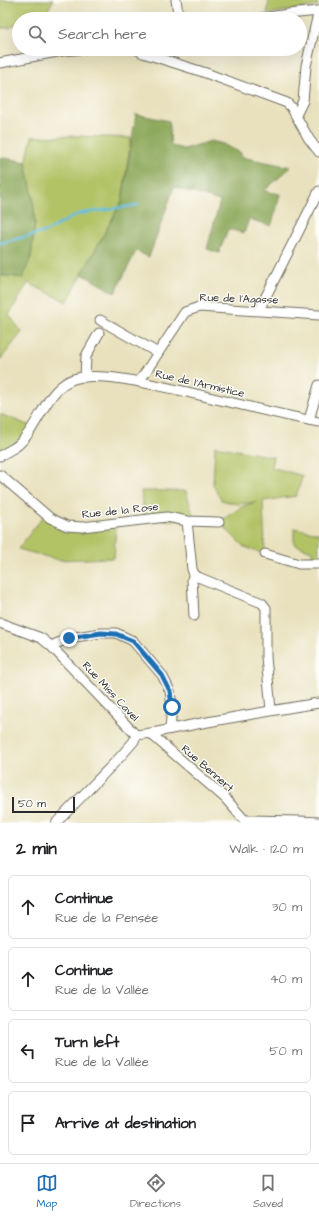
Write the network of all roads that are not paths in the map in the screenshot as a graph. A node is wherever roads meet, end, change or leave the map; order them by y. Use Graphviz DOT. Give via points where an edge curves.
graph roads {
  1 [pos="176,0"];
  2 [pos="318,11"];
  3 [pos="178,12"];
  4 [pos="307,12"];
  5 [pos="39,56"];
  6 [pos="152,56"];
  7 [pos="0,63"];
  8 [pos="296,115"];
  9 [pos="319,152"];
  10 [pos="319,191"];
  11 [pos="259,310"];
  12 [pos="319,315"];
  13 [pos="100,320"];
  14 [pos="99,333"];
  15 [pos="158,354"];
  16 [pos="85,377"];
  17 [pos="139,382"];
  18 [pos="319,385"];
  19 [pos="308,420"];
  20 [pos="319,422"];
  21 [pos="0,456"];
  22 [pos="0,475"];
  23 [pos="187,521"];
  24 [pos="219,522"];
  25 [pos="264,554"];
  26 [pos="319,564"];
  27 [pos="194,574"];
  28 [pos="194,616"];
  29 [pos="0,622"];
  30 [pos="52,646"];
  31 [pos="319,703"];
  32 [pos="271,710"];
  33 [pos="170,729"];
  34 [pos="150,734"];
  35 [pos="136,735"];
  36 [pos="246,821"];
  37 [pos="319,822"];
  38 [pos="56,823"];
  1 -- 3 [label="street"];
  2 -- 4 [label="street"];
  2 -- 8 [label="street" via="306,66 303,101"];
  5 -- 7 [label="street"];
  6 -- 8 [label="street" via="278,100 291,107"];
  8 -- 9 [label="street"];
  10 -- 11 [label="street"];
  11 -- 12 [label="street, Rue de l'Agasse"];
  11 -- 15 [label="street, Rue de l'Agasse" via="199,307 185,312"];
  13 -- 15 [label="street"];
  14 -- 16 [label="street" via="86,356"];
  15 -- 17 [label="street, Rue de l'Agasse"];
  16 -- 17 [label="street, Rue de l'Armistice" via="108,377"];
  16 -- 21 [label="street, Rue de l'Armistice" via="69,380 54,391 33,427 18,444"];
  17 -- 19 [label="street, Rue de l'Armistice"];
  18 -- 19 [label="street"];
  19 -- 20 [label="street, Rue de l'Armistice"];
  22 -- 23 [label="street, Rue de la Rose" via="50,518 67,526 82,527 167,517"];
  23 -- 24 [label="street, Rue de la Rose"];
  23 -- 27 [label="street"];
  25 -- 26 [label="street" via="299,564"];
  27 -- 28 [label="street"];
  27 -- 32 [label="street" via="262,602 266,608 266,656"];
  29 -- 30 [label="street, Rue Miss Cavel" via="41,638"];
  30 -- 33 [label="street" via="69,638 101,633 116,634 133,641 162,675 170,691"];
  30 -- 35 [label="street, Rue Miss Cavel"];
  31 -- 32 [label="street"];
  32 -- 33 [label="street"];
  33 -- 34 [label="street"];
  34 -- 35 [label="street"];
  34 -- 36 [label="street, Rue Bennert" via="225,798"];
  35 -- 38 [label="street" via="121,756"];
  36 -- 37 [label="street"];
}
